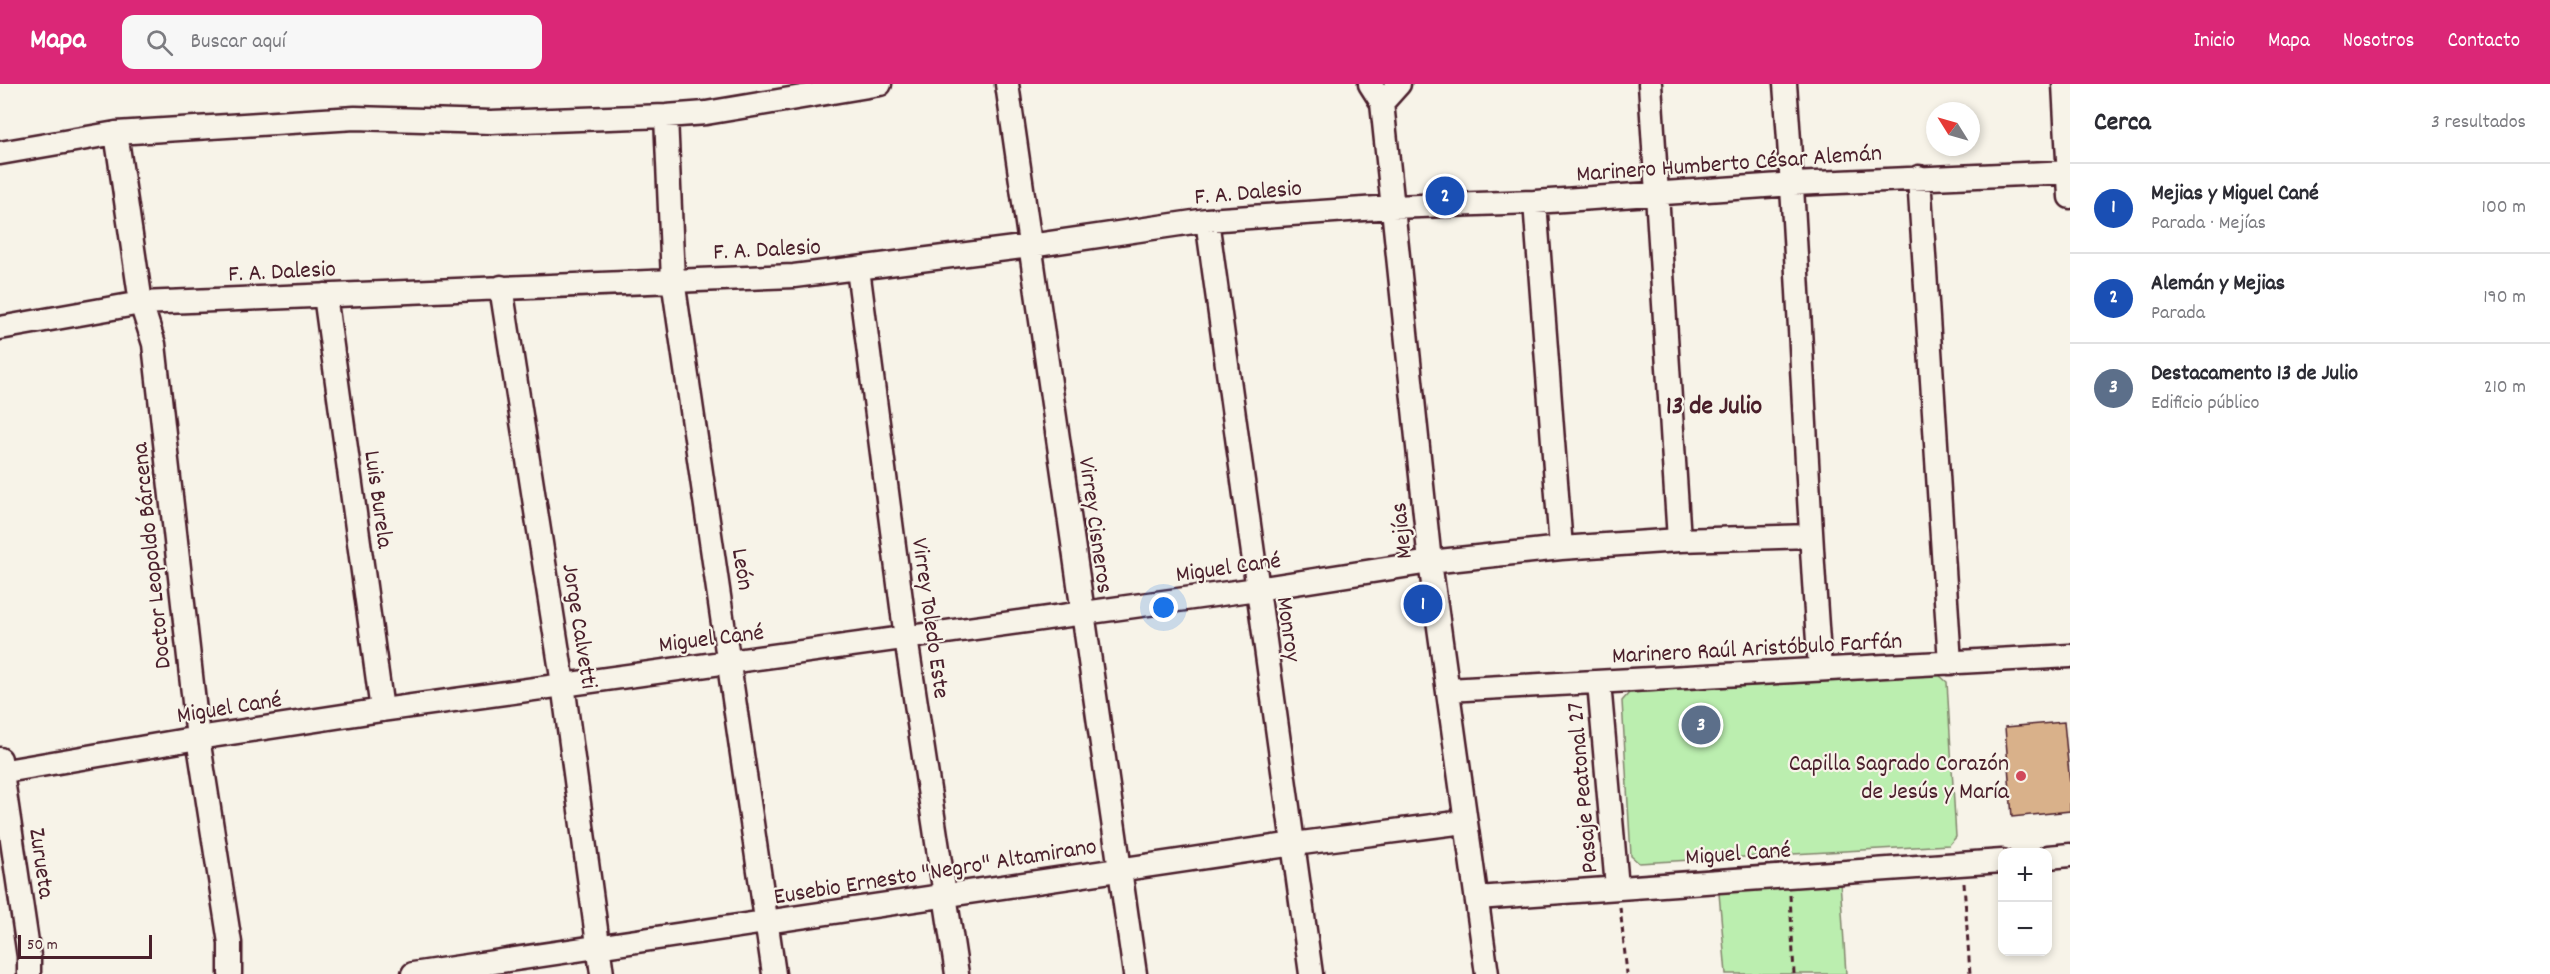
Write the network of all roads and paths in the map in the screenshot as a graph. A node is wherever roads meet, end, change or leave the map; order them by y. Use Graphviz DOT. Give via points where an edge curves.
graph roads {
  1 [pos="880,84"];
  2 [pos="1007,84"];
  3 [pos="1370,84"];
  4 [pos="1399,84"];
  5 [pos="1650,84"];
  6 [pos="1785,84"];
  7 [pos="2064,84"];
  8 [pos="1382,103"];
  9 [pos="666,116"];
  10 [pos="116,133"];
  11 [pos="0,153"];
  12 [pos="2069,173"];
  13 [pos="1919,177"];
  14 [pos="1793,184"];
  15 [pos="1655,192"];
  16 [pos="2070,197"];
  17 [pos="1535,202"];
  18 [pos="1392,207"];
  19 [pos="1208,220"];
  20 [pos="1030,246"];
  21 [pos="858,269"];
  22 [pos="673,279"];
  23 [pos="501,287"];
  24 [pos="325,295"];
  25 [pos="141,303"];
  26 [pos="0,328"];
  27 [pos="1810,536"];
  28 [pos="1679,540"];
  29 [pos="1561,548"];
  30 [pos="1430,562"];
  31 [pos="1257,589"];
  32 [pos="1083,614"];
  33 [pos="906,638"];
  34 [pos="2070,656"];
  35 [pos="730,661"];
  36 [pos="1950,663"];
  37 [pos="1820,668"];
  38 [pos="1599,683"];
  39 [pos="563,684"];
  40 [pos="1448,690"];
  41 [pos="382,710"];
  42 [pos="198,738"];
  43 [pos="1,768"];
  44 [pos="1464,822"];
  45 [pos="1294,844"];
  46 [pos="2070,855"];
  47 [pos="2052,857"];
  48 [pos="1998,861"];
  49 [pos="1963,865"];
  50 [pos="1120,869"];
  51 [pos="1790,876"];
  52 [pos="1617,887"];
  53 [pos="946,895"];
  54 [pos="1477,898"];
  55 [pos="767,923"];
  56 [pos="598,945"];
  57 [pos="29,974"];
  58 [pos="230,974"];
  59 [pos="416,974"];
  60 [pos="602,974"];
  61 [pos="774,974"];
  62 [pos="957,974"];
  63 [pos="1135,974"];
  64 [pos="1311,974"];
  65 [pos="1487,974"];
  66 [pos="1627,974"];
  67 [pos="1794,974"];
  68 [pos="1970,974"];
  1 -- 9 [label="street"];
  2 -- 20 [label="street, Virrey Cisneros"];
  3 -- 8 [label="street, Mejías"];
  4 -- 8 [label="street"];
  5 -- 15 [label="street"];
  6 -- 14 [label="street"];
  7 -- 12 [label="street"];
  8 -- 18 [label="street, Mejías"];
  9 -- 10 [label="street" via="491,122 355,118"];
  9 -- 22 [label="street, León"];
  10 -- 11 [label="street"];
  10 -- 25 [label="street, Doctor Leopoldo Bárcena"];
  12 -- 13 [label="street, Marinero Humberto César Alemán"];
  12 -- 16 [label="street"];
  13 -- 14 [label="street, Marinero Humberto César Alemán"];
  13 -- 36 [label="street"];
  14 -- 15 [label="street, Marinero Humberto César Alemán"];
  14 -- 27 [label="street"];
  15 -- 17 [label="street, Marinero Humberto César Alemán"];
  15 -- 28 [label="street"];
  17 -- 18 [label="street, Marinero Humberto César Alemán"];
  17 -- 29 [label="street"];
  18 -- 19 [label="street, F. A. Dalesio"];
  18 -- 30 [label="street, Mejías"];
  19 -- 20 [label="street, F. A. Dalesio"];
  19 -- 31 [label="street, Monroy"];
  20 -- 21 [label="street, F. A. Dalesio"];
  20 -- 32 [label="street, Virrey Cisneros"];
  21 -- 22 [label="street, F. A. Dalesio" via="794,276"];
  21 -- 33 [label="street, Virrey Toledo Este"];
  22 -- 23 [label="street, F. A. Dalesio"];
  22 -- 35 [label="street, León"];
  23 -- 24 [label="street, F. A. Dalesio"];
  23 -- 39 [label="street, Jorge Calvetti"];
  24 -- 25 [label="street, F. A. Dalesio"];
  24 -- 41 [label="street, Luis Burela"];
  25 -- 26 [label="street, F. A. Dalesio"];
  25 -- 42 [label="street, Doctor Leopoldo Bárcena" via="154,344"];
  27 -- 28 [label="street, Miguel Cané"];
  27 -- 37 [label="street"];
  28 -- 29 [label="street, Miguel Cané"];
  29 -- 30 [label="street, Miguel Cané"];
  30 -- 31 [label="street, Miguel Cané"];
  30 -- 40 [label="street, Mejías"];
  31 -- 32 [label="street, Miguel Cané"];
  31 -- 45 [label="street, Monroy"];
  32 -- 33 [label="street, Miguel Cané"];
  32 -- 50 [label="street, Virrey Cisneros"];
  33 -- 35 [label="street, Miguel Cané"];
  33 -- 53 [label="street, Virrey Toledo Este"];
  34 -- 36 [label="street, Marinero Raúl Aristóbulo Farfán"];
  35 -- 39 [label="street, Miguel Cané"];
  35 -- 55 [label="street, León"];
  36 -- 37 [label="street, Marinero Raúl Aristóbulo Farfán"];
  37 -- 38 [label="street, Marinero Raúl Aristóbulo Farfán"];
  38 -- 40 [label="street, Marinero Raúl Aristóbulo Farfán"];
  38 -- 52 [label="street, Pasaje Peatonal 27"];
  39 -- 41 [label="street, Miguel Cané"];
  39 -- 56 [label="street, Jorge Calvetti"];
  40 -- 44 [label="street, Mejías"];
  41 -- 42 [label="street, Miguel Cané"];
  42 -- 43 [label="street, Miguel Cané"];
  42 -- 58 [label="street, Doctor Leopoldo Bárcena" via="230,943"];
  43 -- 57 [label="street, Zurueta"];
  44 -- 45 [label="street, Eusebio Ernesto \"Negro\" Altamirano"];
  44 -- 54 [label="street, Mejías"];
  45 -- 50 [label="street, Eusebio Ernesto \"Negro\" Altamirano"];
  45 -- 64 [label="street, Monroy"];
  46 -- 47 [label="street"];
  48 -- 49 [label="street, Miguel Cané"];
  49 -- 51 [label="street, Miguel Cané"];
  49 -- 68 [label="path"];
  50 -- 53 [label="street, Eusebio Ernesto \"Negro\" Altamirano"];
  50 -- 63 [label="street, Virrey Cisneros"];
  51 -- 52 [label="street, Miguel Cané"];
  51 -- 67 [label="path"];
  52 -- 54 [label="street, Miguel Cané"];
  52 -- 66 [label="path"];
  53 -- 55 [label="street, Eusebio Ernesto \"Negro\" Altamirano"];
  53 -- 62 [label="street, Virrey Toledo Este"];
  54 -- 65 [label="street, Mejías"];
  55 -- 56 [label="street, Eusebio Ernesto \"Negro\" Altamirano"];
  55 -- 61 [label="street, León"];
  56 -- 59 [label="street, Eusebio Ernesto \"Negro\" Altamirano"];
  56 -- 60 [label="street, Jorge Calvetti"];
}
